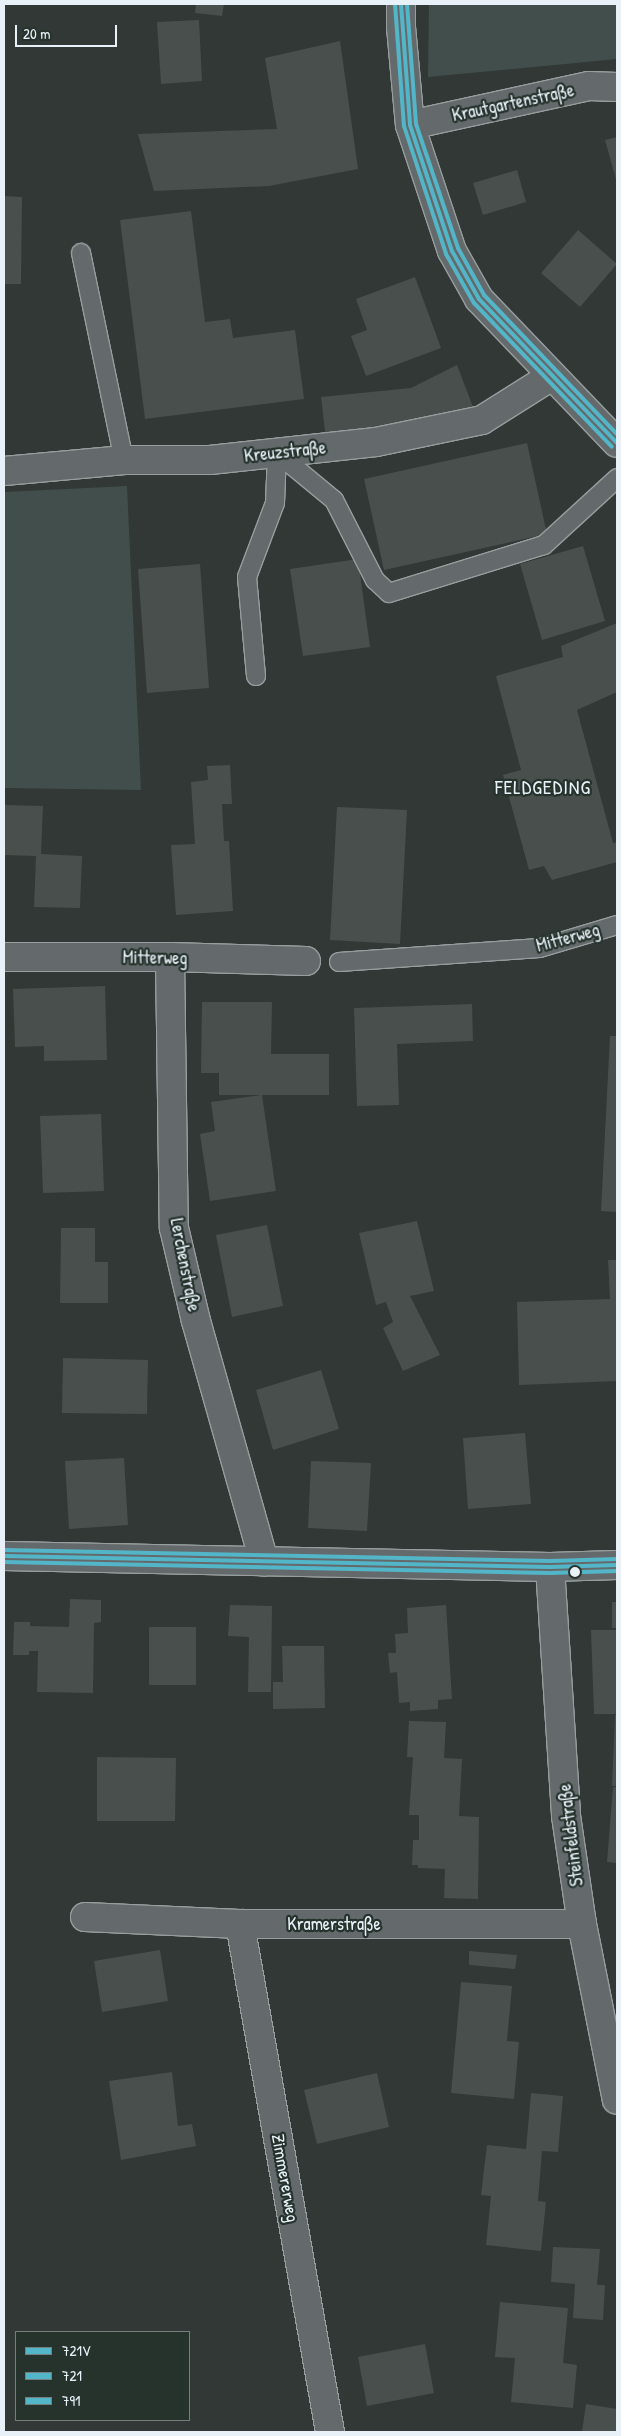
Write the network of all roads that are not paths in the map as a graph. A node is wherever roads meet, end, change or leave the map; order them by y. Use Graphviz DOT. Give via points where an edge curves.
graph roads {
  1 [pos="401,4"];
  2 [pos="617,87"];
  3 [pos="410,125"];
  4 [pos="81,252"];
  5 [pos="552,376"];
  6 [pos="617,443"];
  7 [pos="277,453"];
  8 [pos="124,460"];
  9 [pos="4,471"];
  10 [pos="617,478"];
  11 [pos="256,676"];
  12 [pos="617,925"];
  13 [pos="4,957"];
  14 [pos="170,957"];
  15 [pos="306,961"];
  16 [pos="339,962"];
  17 [pos="4,1556"];
  18 [pos="264,1562"];
  19 [pos="617,1565"];
  20 [pos="550,1567"];
  21 [pos="85,1918"];
  22 [pos="240,1924"];
  23 [pos="582,1924"];
  24 [pos="617,2100"];
  25 [pos="330,2432"];
  1 -- 3 [label="street"];
  2 -- 3 [label="street, Krautgartenstraße" via="589,86"];
  3 -- 5 [label="street" via="452,251 474,291"];
  4 -- 8 [label="lane"];
  5 -- 6 [label="street"];
  5 -- 7 [label="street, Kreuzstraße" via="482,420 376,442"];
  7 -- 8 [label="street, Kreuzstraße" via="210,460"];
  7 -- 10 [label="lane" via="334,500 375,580 389,593 544,545"];
  7 -- 11 [label="lane" via="275,503 247,577"];
  8 -- 9 [label="street, Kreuzstraße"];
  12 -- 16 [label="lane, Mitterweg" via="540,948"];
  13 -- 14 [label="street, Mitterweg"];
  14 -- 15 [label="street, Mitterweg"];
  14 -- 18 [label="street, Lerchenstraße" via="174,1228 196,1321"];
  17 -- 18 [label="street"];
  18 -- 20 [label="street"];
  19 -- 20 [label="street"];
  20 -- 23 [label="street, Steinfeldstraße" via="566,1816"];
  21 -- 22 [label="street, Kramerstraße"];
  22 -- 23 [label="street, Kramerstraße"];
  22 -- 25 [label="street, Zimmererweg"];
  23 -- 24 [label="street, Steinfeldstraße"];
}
